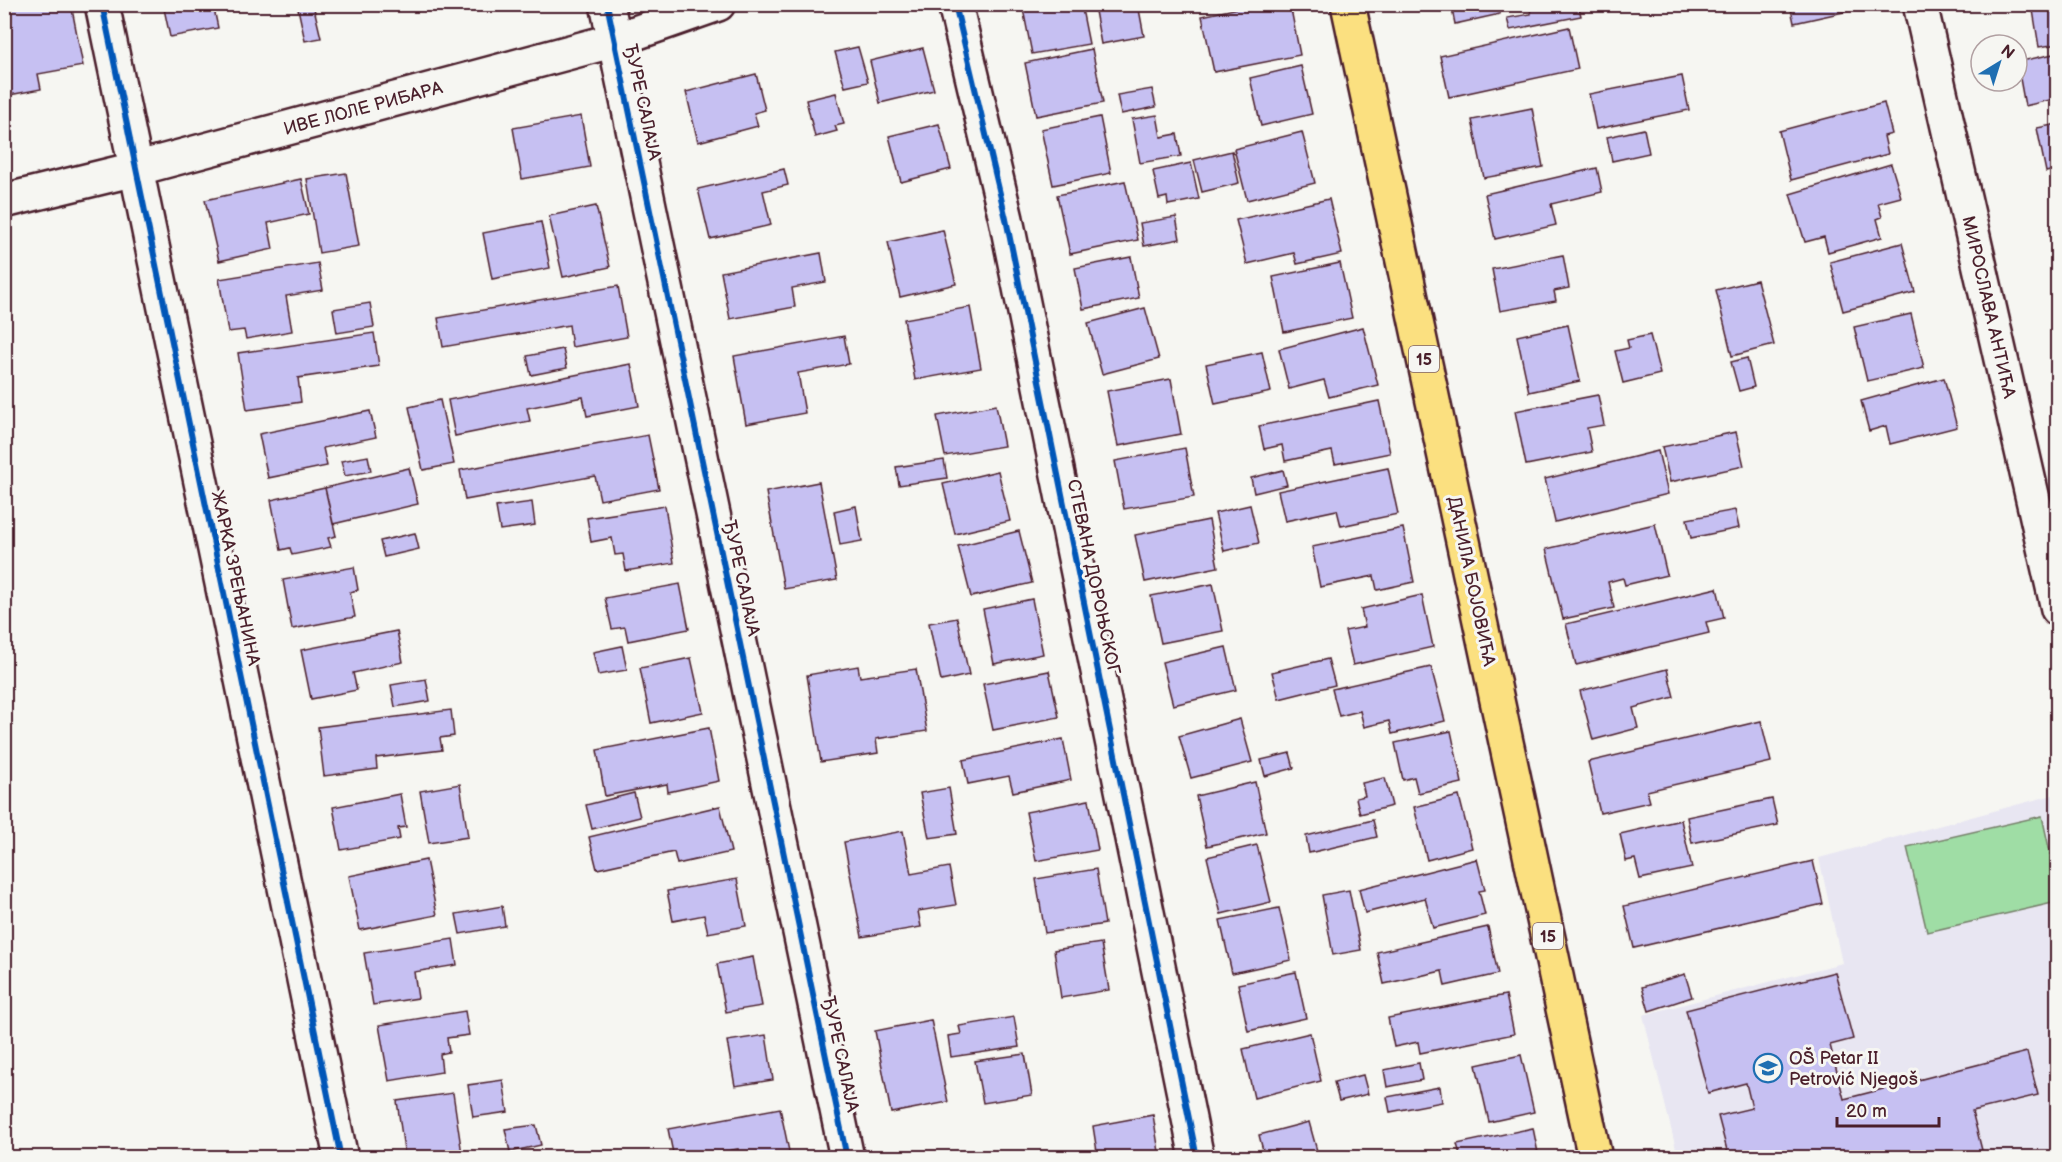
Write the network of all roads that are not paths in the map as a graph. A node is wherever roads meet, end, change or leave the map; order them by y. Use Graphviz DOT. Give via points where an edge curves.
graph roads {
  1 [pos="102,4"];
  2 [pos="607,4"];
  3 [pos="718,4"];
  4 [pos="955,4"];
  5 [pos="1348,4"];
  6 [pos="1920,4"];
  7 [pos="615,40"];
  8 [pos="135,168"];
  9 [pos="4,201"];
  10 [pos="2058,609"];
  11 [pos="341,1158"];
  12 [pos="847,1158"];
  13 [pos="1197,1158"];
  14 [pos="1595,1158"];
  1 -- 8 [label="street, ЖАРКА ЗРЕЊАНИНА"];
  2 -- 7 [label="street, ЂУРЕ САЛАЈА"];
  3 -- 7 [label="street, ИВЕ ЛОЛЕ РИБАРА"];
  4 -- 13 [label="street, СТЕВАНА ДОРОЊСКОГ" via="1006,219"];
  5 -- 14 [label="main road, ДАНИЛА БОЈОВИЋА / 15"];
  6 -- 10 [label="street, МИРОСЛАВА АНТИЋА"];
  7 -- 8 [label="street, ИВЕ ЛОЛЕ РИБАРА"];
  7 -- 12 [label="street, ЂУРЕ САЛАЈА"];
  8 -- 9 [label="street, ИВЕ ЛОЛЕ РИБАРА"];
  8 -- 11 [label="street, ЖАРКА ЗРЕЊАНИНА"];
}
